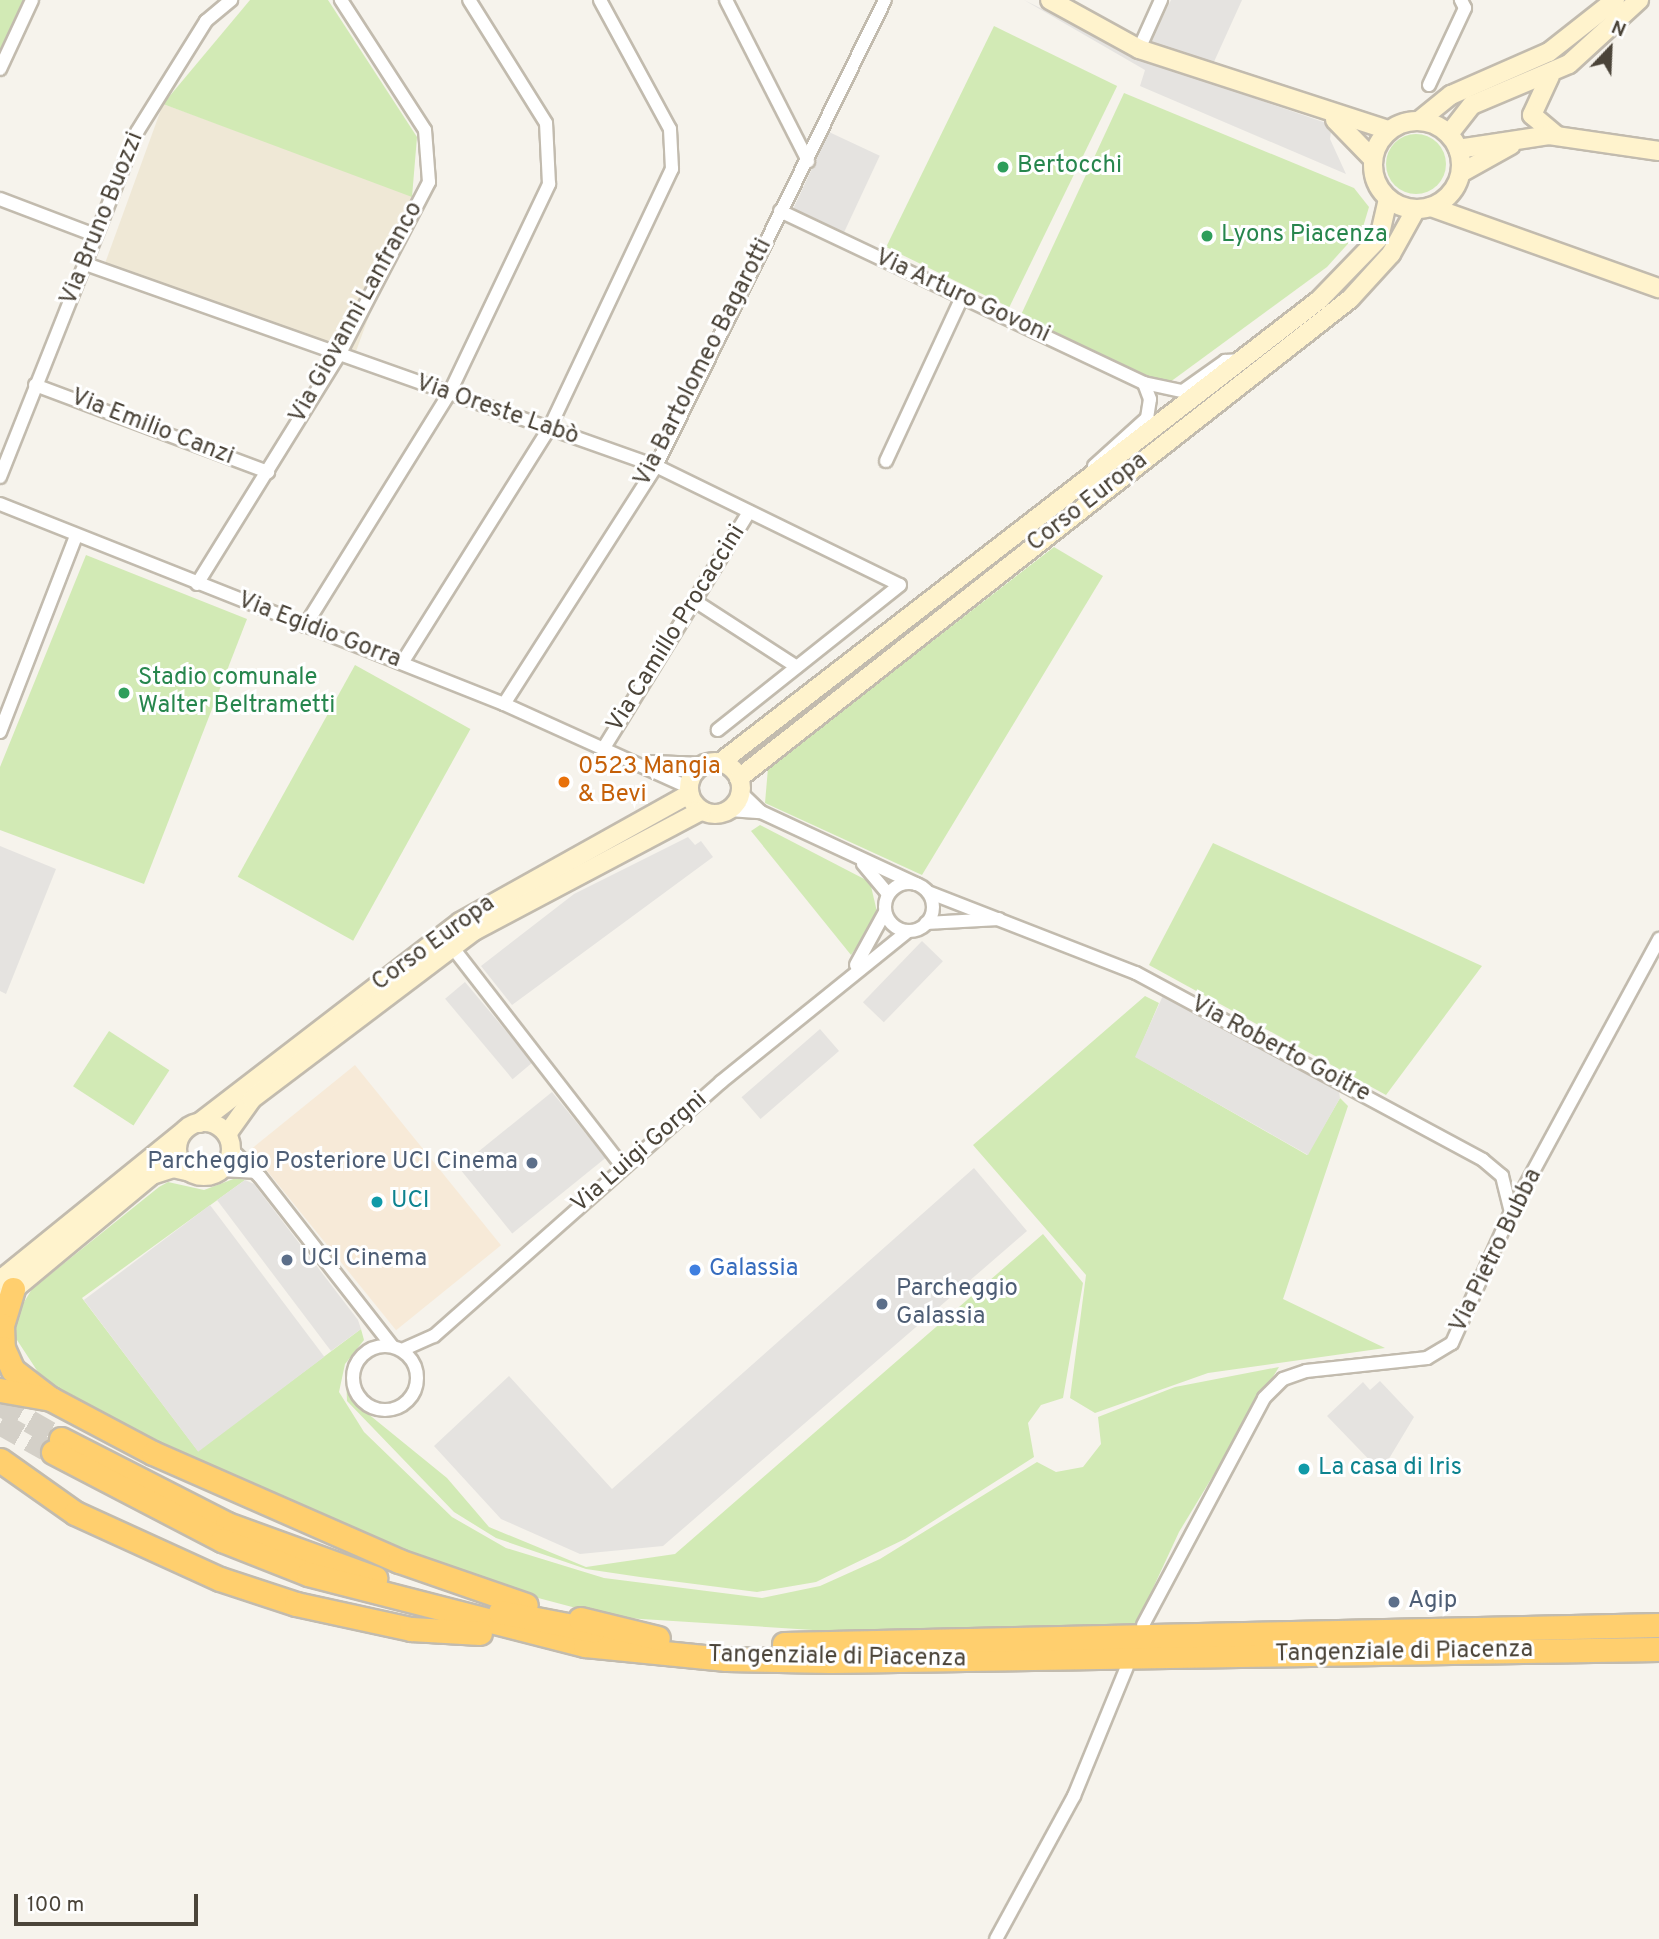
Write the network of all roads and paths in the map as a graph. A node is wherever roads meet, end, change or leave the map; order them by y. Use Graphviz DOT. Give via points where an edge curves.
graph roads {
  1 [pos="32,0"];
  2 [pos="231,0"];
  3 [pos="341,0"];
  4 [pos="469,0"];
  5 [pos="600,0"];
  6 [pos="726,0"];
  7 [pos="885,0"];
  8 [pos="1050,0"];
  9 [pos="1161,0"];
  10 [pos="1461,0"];
  11 [pos="1615,0"];
  12 [pos="1639,0"];
  13 [pos="1139,49"];
  14 [pos="0,69"];
  15 [pos="1552,74"];
  16 [pos="1429,85"];
  17 [pos="1314,107"];
  18 [pos="1420,120"];
  19 [pos="1388,130"];
  20 [pos="1556,135"];
  21 [pos="1530,136"];
  22 [pos="1454,142"];
  23 [pos="1659,151"];
  24 [pos="1372,158"];
  25 [pos="808,160"];
  26 [pos="1457,181"];
  27 [pos="0,199"];
  28 [pos="1388,199"];
  29 [pos="1424,208"];
  30 [pos="780,211"];
  31 [pos="1508,230"];
  32 [pos="94,235"];
  33 [pos="83,262"];
  34 [pos="1659,288"];
  35 [pos="962,297"];
  36 [pos="339,355"];
  37 [pos="1242,360"];
  38 [pos="1144,383"];
  39 [pos="35,385"];
  40 [pos="449,394"];
  41 [pos="549,429"];
  42 [pos="4,456"];
  43 [pos="886,461"];
  44 [pos="656,466"];
  45 [pos="268,472"];
  46 [pos="0,477"];
  47 [pos="1085,482"];
  48 [pos="0,504"];
  49 [pos="749,512"];
  50 [pos="76,536"];
  51 [pos="197,584"];
  52 [pos="695,601"];
  53 [pos="305,626"];
  54 [pos="402,663"];
  55 [pos="797,667"];
  56 [pos="504,704"];
  57 [pos="718,730"];
  58 [pos="0,732"];
  59 [pos="605,746"];
  60 [pos="638,760"];
  61 [pos="721,762"];
  62 [pos="703,764"];
  63 [pos="740,785"];
  64 [pos="689,790"];
  65 [pos="729,810"];
  66 [pos="701,811"];
  67 [pos="761,812"];
  68 [pos="849,854"];
  69 [pos="916,884"];
  70 [pos="928,892"];
  71 [pos="888,894"];
  72 [pos="885,912"];
  73 [pos="1016,922"];
  74 [pos="926,923"];
  75 [pos="908,931"];
  76 [pos="1659,939"];
  77 [pos="453,948"];
  78 [pos="850,974"];
  79 [pos="191,1127"];
  80 [pos="229,1142"];
  81 [pos="623,1167"];
  82 [pos="220,1171"];
  83 [pos="191,1172"];
  84 [pos="255,1172"];
  85 [pos="1511,1212"];
  86 [pos="4,1290"];
  87 [pos="373,1323"];
  88 [pos="434,1336"];
  89 [pos="397,1348"];
  90 [pos="372,1349"];
  91 [pos="416,1368"];
  92 [pos="0,1390"];
  93 [pos="51,1399"];
  94 [pos="5,1466"];
  95 [pos="1143,1625"];
  96 [pos="1659,1625"];
  97 [pos="529,1635"];
  98 [pos="658,1638"];
  99 [pos="1659,1649"];
  100 [pos="1127,1667"];
  101 [pos="996,1939"];
  1 -- 14 [label="street"];
  2 -- 32 [label="street, Via Bruno Buozzi" via="206,21 169,74"];
  3 -- 36 [label="street, Via Giovanni Lanfranco" via="425,130 429,183"];
  4 -- 40 [label="street" via="546,123 549,184"];
  5 -- 41 [label="street" via="670,129 672,169"];
  6 -- 25 [label="street"];
  7 -- 25 [label="street"];
  8 -- 13 [label="main road"];
  9 -- 13 [label="street"];
  10 -- 16 [label="street" via="1465,8"];
  11 -- 18 [label="main road" via="1549,52 1451,95"];
  12 -- 15 [label="main road"];
  13 -- 17 [label="main road"];
  15 -- 20 [label="main road" via="1537,93 1532,115"];
  15 -- 22 [label="main road" via="1472,105"];
  17 -- 19 [label="main road"];
  17 -- 24 [label="main road" via="1350,131"];
  18 -- 19 [label="main road"];
  18 -- 22 [label="main road"];
  19 -- 24 [label="main road"];
  20 -- 21 [label="main road"];
  20 -- 23 [label="main road"];
  21 -- 22 [label="main road"];
  21 -- 26 [label="main road"];
  22 -- 26 [label="main road"];
  24 -- 28 [label="main road" via="1373,173"];
  25 -- 30 [label="street, Via Bartolomeo Bagarotti"];
  26 -- 29 [label="main road"];
  26 -- 31 [label="main road" via="1474,212"];
  27 -- 32 [label="street"];
  28 -- 29 [label="main road"];
  28 -- 37 [label="main road, Corso Europa" via="1383,230 1359,263"];
  29 -- 31 [label="main road"];
  29 -- 63 [label="main road, Corso Europa" via="1350,299"];
  30 -- 35 [label="street, Via Arturo Govoni"];
  30 -- 44 [label="street, Via Bartolomeo Bagarotti"];
  31 -- 34 [label="main road"];
  32 -- 33 [label="street, Via Bruno Buozzi"];
  33 -- 36 [label="street, Via Oreste Labò"];
  33 -- 39 [label="street, Via Bruno Buozzi"];
  35 -- 38 [label="street, Via Arturo Govoni"];
  35 -- 43 [label="street"];
  36 -- 40 [label="street, Via Oreste Labò"];
  36 -- 45 [label="street, Via Giovanni Lanfranco"];
  37 -- 38 [label="street, Via Arturo Govoni" via="1225,361 1183,391"];
  37 -- 47 [label="main road, Corso Europa"];
  38 -- 47 [label="street" via="1151,405 1147,418 1098,460"];
  39 -- 42 [label="street, Via Bruno Buozzi"];
  39 -- 45 [label="street, Via Emilio Canzi"];
  40 -- 41 [label="street, Via Oreste Labò"];
  40 -- 53 [label="street"];
  41 -- 44 [label="street, Via Oreste Labò"];
  41 -- 54 [label="street"];
  42 -- 46 [label="street, Via Bruno Buozzi"];
  44 -- 49 [label="street, Via Oreste Labò"];
  44 -- 56 [label="street, Via Bartolomeo Bagarotti"];
  45 -- 51 [label="street, Via Giovanni Lanfranco"];
  47 -- 61 [label="main road, Corso Europa"];
  48 -- 50 [label="street, Via Egidio Gorra"];
  49 -- 52 [label="street, Via Camillo Procaccini"];
  49 -- 55 [label="street, Via Oreste Labò" via="900,585"];
  50 -- 51 [label="street, Via Egidio Gorra"];
  50 -- 58 [label="street"];
  51 -- 53 [label="street, Via Egidio Gorra"];
  52 -- 55 [label="street"];
  52 -- 59 [label="street, Via Camillo Procaccini"];
  53 -- 54 [label="street, Via Egidio Gorra"];
  54 -- 56 [label="street, Via Egidio Gorra"];
  55 -- 57 [label="street"];
  56 -- 59 [label="street, Via Egidio Gorra"];
  59 -- 60 [label="street, Via Egidio Gorra"];
  60 -- 62 [label="street, Via Egidio Gorra"];
  60 -- 64 [label="street, Via Egidio Gorra"];
  61 -- 62 [label="main road"];
  61 -- 63 [label="main road"];
  62 -- 64 [label="main road, Corso Europa"];
  63 -- 65 [label="main road, Corso Europa"];
  63 -- 67 [label="street"];
  64 -- 66 [label="main road"];
  64 -- 79 [label="main road, Corso Europa" via="460,922"];
  65 -- 66 [label="main road, Corso Europa"];
  65 -- 67 [label="street"];
  66 -- 77 [label="main road, Corso Europa" via="499,914"];
  67 -- 68 [label="street"];
  68 -- 69 [label="street"];
  68 -- 71 [label="street" via="874,872"];
  69 -- 70 [label="street"];
  69 -- 71 [label="street" via="901,884"];
  70 -- 73 [label="street, Via Roberto Goitre"];
  70 -- 74 [label="street" via="933,905"];
  71 -- 72 [label="street"];
  72 -- 75 [label="street" via="893,926"];
  72 -- 78 [label="street, Via Luigi Gorgni"];
  73 -- 74 [label="street, Via Roberto Goitre"];
  73 -- 85 [label="street, Via Roberto Goitre" via="1209,1011 1483,1160 1502,1176"];
  74 -- 75 [label="street"];
  75 -- 78 [label="street, Via Luigi Gorgni"];
  76 -- 85 [label="street, Via Pietro Bubba"];
  77 -- 80 [label="main road, Corso Europa" via="253,1099"];
  77 -- 81 [label="street"];
  78 -- 81 [label="street, Via Luigi Gorgni"];
  79 -- 80 [label="main road"];
  79 -- 83 [label="main road" via="178,1154"];
  79 -- 86 [label="main road, Corso Europa"];
  80 -- 82 [label="main road, Corso Europa"];
  80 -- 84 [label="street"];
  81 -- 88 [label="street, Via Luigi Gorgni"];
  82 -- 83 [label="main road"];
  82 -- 84 [label="street"];
  83 -- 86 [label="main road" via="173,1168 152,1175"];
  84 -- 87 [label="street"];
  85 -- 95 [label="street, Via Pietro Bubba" via="1459,1332 1444,1349 1400,1362 1306,1371 1283,1379 1264,1398"];
  86 -- 93 [label="highway" via="4,1348 13,1370"];
  87 -- 89 [label="street"];
  87 -- 90 [label="street"];
  88 -- 89 [label="street, Via Luigi Gorgni"];
  88 -- 91 [label="street, Via Luigi Gorgni"];
  89 -- 90 [label="street"];
  89 -- 91 [label="street"];
  90 -- 91 [label="street" via="357,1362 353,1382 369,1406 391,1410 410,1399"];
  92 -- 93 [label="highway"];
  93 -- 98 [label="highway" via="153,1453 410,1565 512,1601"];
  94 -- 97 [label="highway" via="138,1545 296,1604 411,1629"];
  96 -- 98 [label="highway, Tangenziale di Piacenza" via="830,1645"];
  97 -- 98 [label="highway, Tangenziale di Piacenza" via="308,1574 222,1540 57,1446 310,1557 528,1619"];
  97 -- 99 [label="highway, Tangenziale di Piacenza" via="684,1656 831,1661"];
  100 -- 101 [label="street" via="1074,1796"];
}
